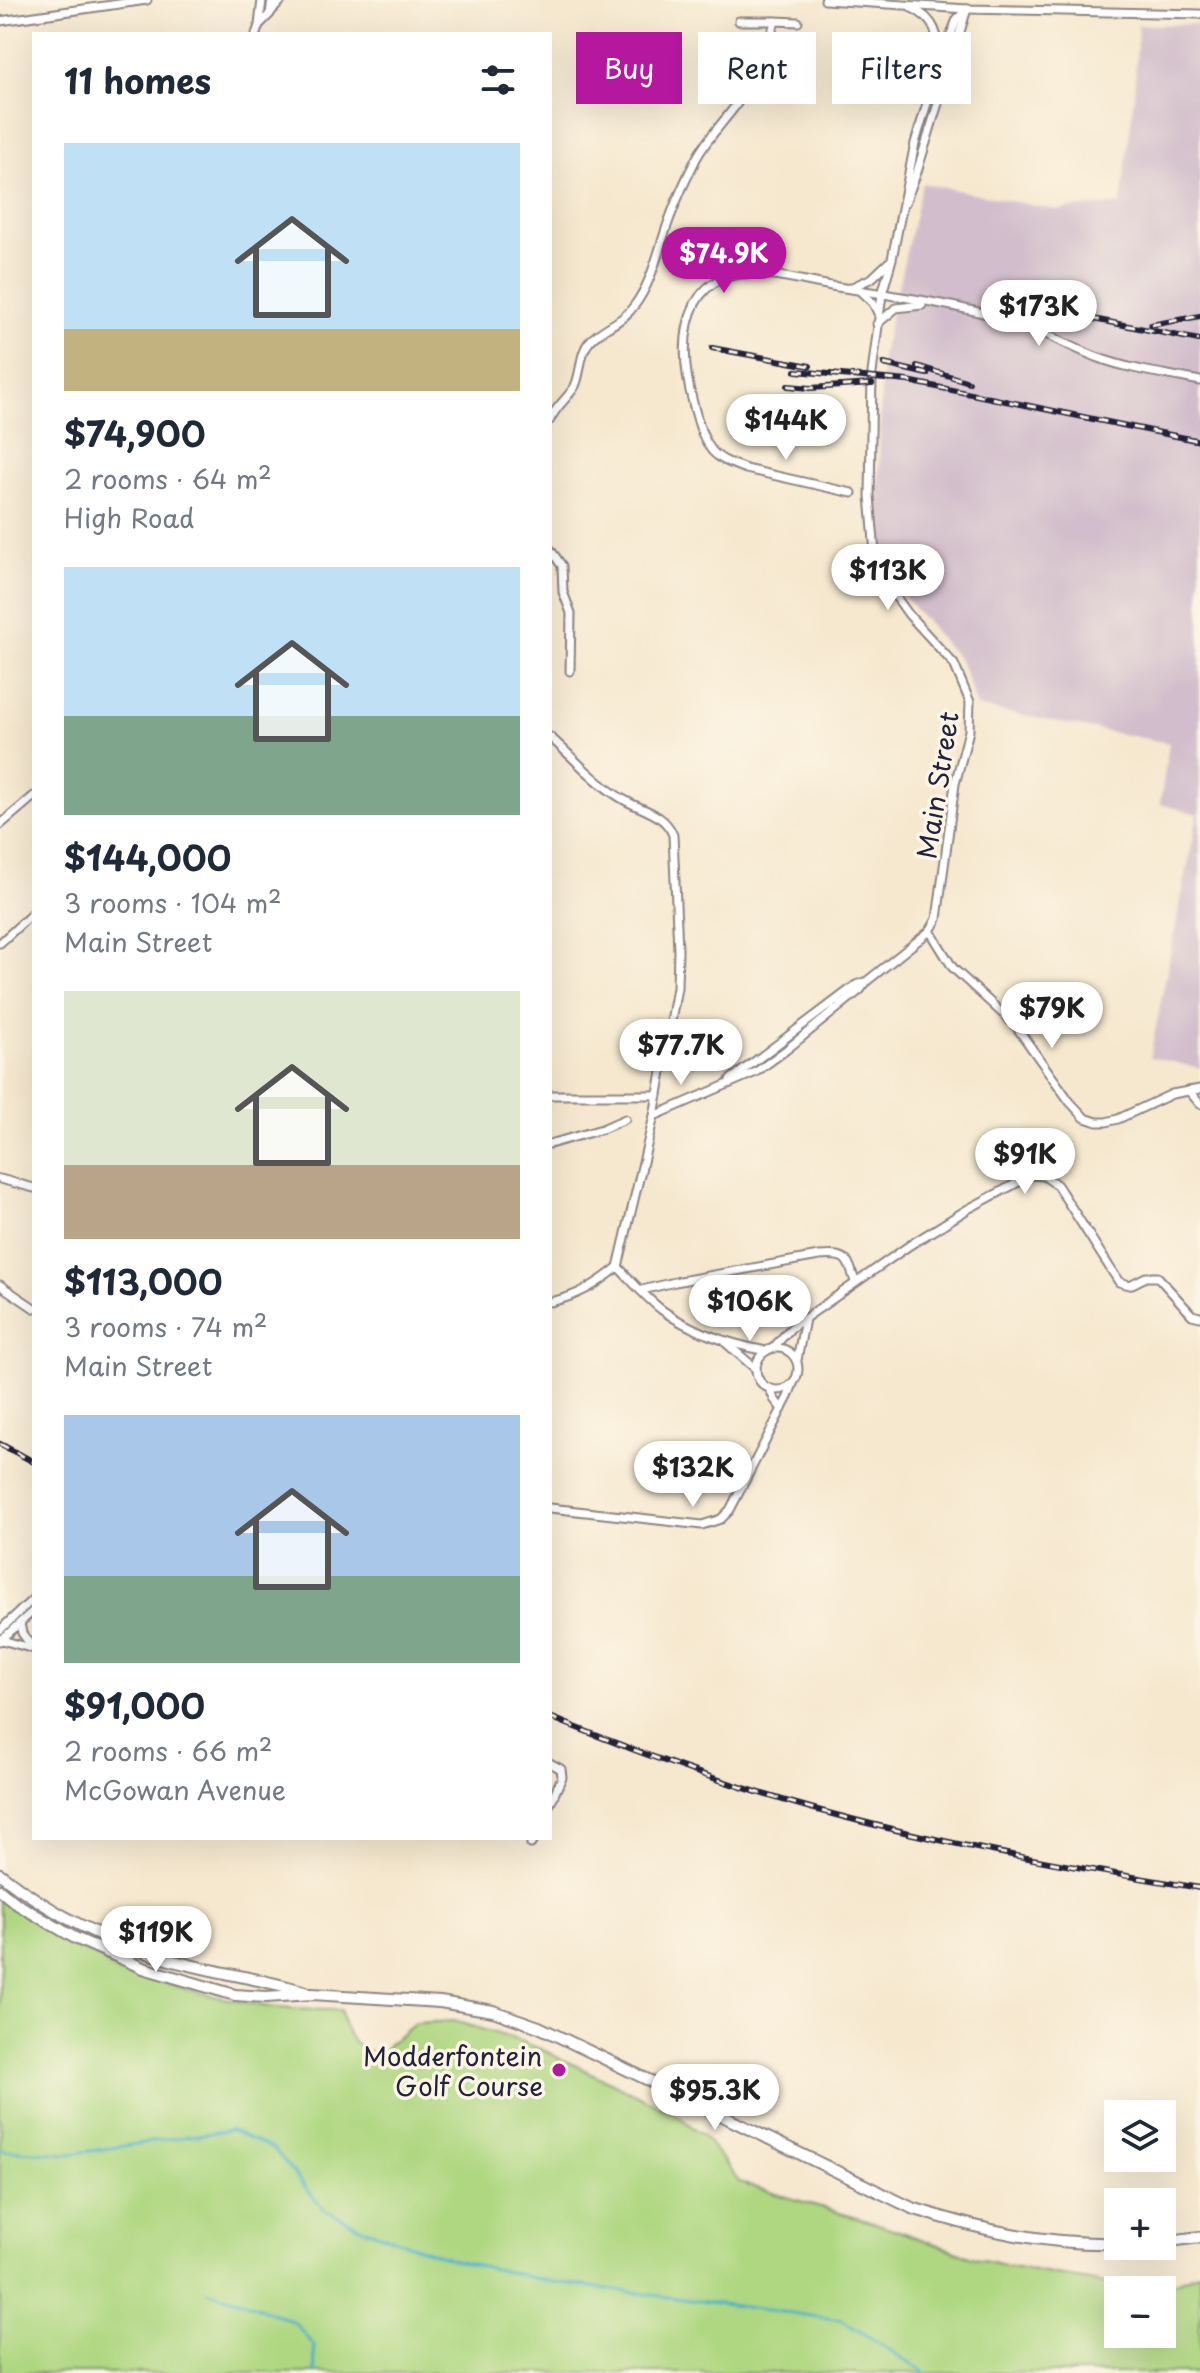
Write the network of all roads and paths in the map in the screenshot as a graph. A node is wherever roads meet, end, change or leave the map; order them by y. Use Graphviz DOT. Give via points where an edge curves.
graph roads {
  1 [pos="147,0"];
  2 [pos="262,0"];
  3 [pos="272,0"];
  4 [pos="282,0"];
  5 [pos="825,0"];
  6 [pos="905,5"];
  7 [pos="967,9"];
  8 [pos="270,14"];
  9 [pos="1200,14"];
  10 [pos="0,21"];
  11 [pos="739,21"];
  12 [pos="775,21"];
  13 [pos="798,22"];
  14 [pos="259,25"];
  15 [pos="257,32"];
  16 [pos="936,32"];
  17 [pos="952,32"];
  18 [pos="927,104"];
  19 [pos="901,212"];
  20 [pos="892,259"];
  21 [pos="848,288"];
  22 [pos="859,290"];
  23 [pos="882,294"];
  24 [pos="932,304"];
  25 [pos="878,320"];
  26 [pos="1200,381"];
  27 [pos="552,416"];
  28 [pos="852,493"];
  29 [pos="552,552"];
  30 [pos="570,671"];
  31 [pos="552,739"];
  32 [pos="32,798"];
  33 [pos="0,825"];
  34 [pos="32,914"];
  35 [pos="930,931"];
  36 [pos="0,943"];
  37 [pos="1200,1089"];
  38 [pos="1189,1091"];
  39 [pos="552,1095"];
  40 [pos="658,1095"];
  41 [pos="1200,1104"];
  42 [pos="654,1116"];
  43 [pos="625,1119"];
  44 [pos="552,1143"];
  45 [pos="0,1179"];
  46 [pos="32,1187"];
  47 [pos="618,1267"];
  48 [pos="855,1282"];
  49 [pos="0,1285"];
  50 [pos="642,1290"];
  51 [pos="552,1301"];
  52 [pos="32,1307"];
  53 [pos="1200,1317"];
  54 [pos="805,1319"];
  55 [pos="780,1338"];
  56 [pos="724,1342"];
  57 [pos="800,1345"];
  58 [pos="769,1350"];
  59 [pos="797,1360"];
  60 [pos="756,1369"];
  61 [pos="794,1381"];
  62 [pos="770,1389"];
  63 [pos="782,1409"];
  64 [pos="552,1508"];
  65 [pos="32,1600"];
  66 [pos="32,1612"];
  67 [pos="20,1623"];
  68 [pos="0,1630"];
  69 [pos="1,1641"];
  70 [pos="32,1646"];
  71 [pos="32,1649"];
  72 [pos="552,1764"];
  73 [pos="552,1800"];
  74 [pos="0,1874"];
  75 [pos="0,1890"];
  76 [pos="312,1994"];
  77 [pos="1200,2237"];
  78 [pos="1176,2240"];
  79 [pos="1104,2243"];
  1 -- 10 [label="street"];
  2 -- 14 [label="street"];
  3 -- 8 [label="street"];
  4 -- 8 [label="street"];
  5 -- 6 [label="street"];
  6 -- 7 [label="street"];
  6 -- 16 [label="street" via="923,14"];
  7 -- 9 [label="street"];
  7 -- 17 [label="street, Main Street"];
  7 -- 19 [label="street, Main Street"];
  8 -- 14 [label="street"];
  11 -- 12 [label="street"];
  12 -- 13 [label="street"];
  12 -- 27 [label="street" via="746,90 696,158 641,295 625,317 588,344 575,386"];
  14 -- 15 [label="street"];
  18 -- 19 [label="street, Main Street"];
  19 -- 20 [label="street, Main Street"];
  20 -- 21 [label="street" via="872,278"];
  20 -- 23 [label="street, Main Street"];
  21 -- 22 [label="street"];
  21 -- 28 [label="street" via="755,274 717,281 692,308 685,361 696,416 718,457 746,469"];
  22 -- 23 [label="street"];
  22 -- 25 [label="street" via="873,303"];
  23 -- 24 [label="street"];
  23 -- 25 [label="street, Main Street"];
  24 -- 25 [label="street" via="896,308"];
  24 -- 26 [label="street" via="1021,324 1105,360"];
  25 -- 35 [label="street, Main Street" via="870,496 875,553 909,615 954,664 970,702 940,904"];
  29 -- 30 [label="street" via="562,566 571,613"];
  31 -- 40 [label="street" via="626,801 663,819 673,835 677,988"];
  32 -- 33 [label="street"];
  34 -- 36 [label="street"];
  35 -- 38 [label="street" via="953,968 1015,1025 1085,1118 1118,1119"];
  35 -- 42 [label="street" via="756,1072"];
  37 -- 38 [label="street"];
  38 -- 41 [label="street"];
  39 -- 40 [label="street"];
  40 -- 42 [label="street"];
  42 -- 47 [label="street"];
  43 -- 44 [label="street"];
  45 -- 46 [label="street"];
  47 -- 50 [label="street"];
  47 -- 51 [label="street" via="582,1293"];
  48 -- 50 [label="street" via="848,1261 835,1255"];
  48 -- 53 [label="street" via="968,1209 1038,1175 1057,1185 1119,1282 1130,1285 1158,1277 1192,1315"];
  48 -- 54 [label="street"];
  49 -- 52 [label="street"];
  50 -- 56 [label="street" via="664,1311"];
  54 -- 55 [label="street"];
  54 -- 57 [label="street"];
  55 -- 57 [label="street"];
  55 -- 58 [label="street"];
  56 -- 58 [label="street"];
  56 -- 60 [label="street"];
  57 -- 59 [label="street"];
  58 -- 59 [label="street" via="784,1349"];
  58 -- 60 [label="street"];
  59 -- 61 [label="street"];
  60 -- 62 [label="street"];
  61 -- 62 [label="street" via="785,1389"];
  61 -- 63 [label="street"];
  62 -- 63 [label="street"];
  63 -- 64 [label="street" via="730,1510 715,1523"];
  65 -- 68 [label="street"];
  66 -- 67 [label="street"];
  67 -- 69 [label="street"];
  67 -- 70 [label="street"];
  69 -- 71 [label="street"];
  72 -- 73 [label="street" via="561,1769 562,1777"];
  74 -- 76 [label="main road" via="84,1928 149,1954"];
  75 -- 76 [label="main road" via="75,1938 143,1968 235,1995"];
  76 -- 79 [label="main road" via="440,2002 493,2011 539,2027 912,2208 1030,2239"];
  77 -- 78 [label="main road"];
}
